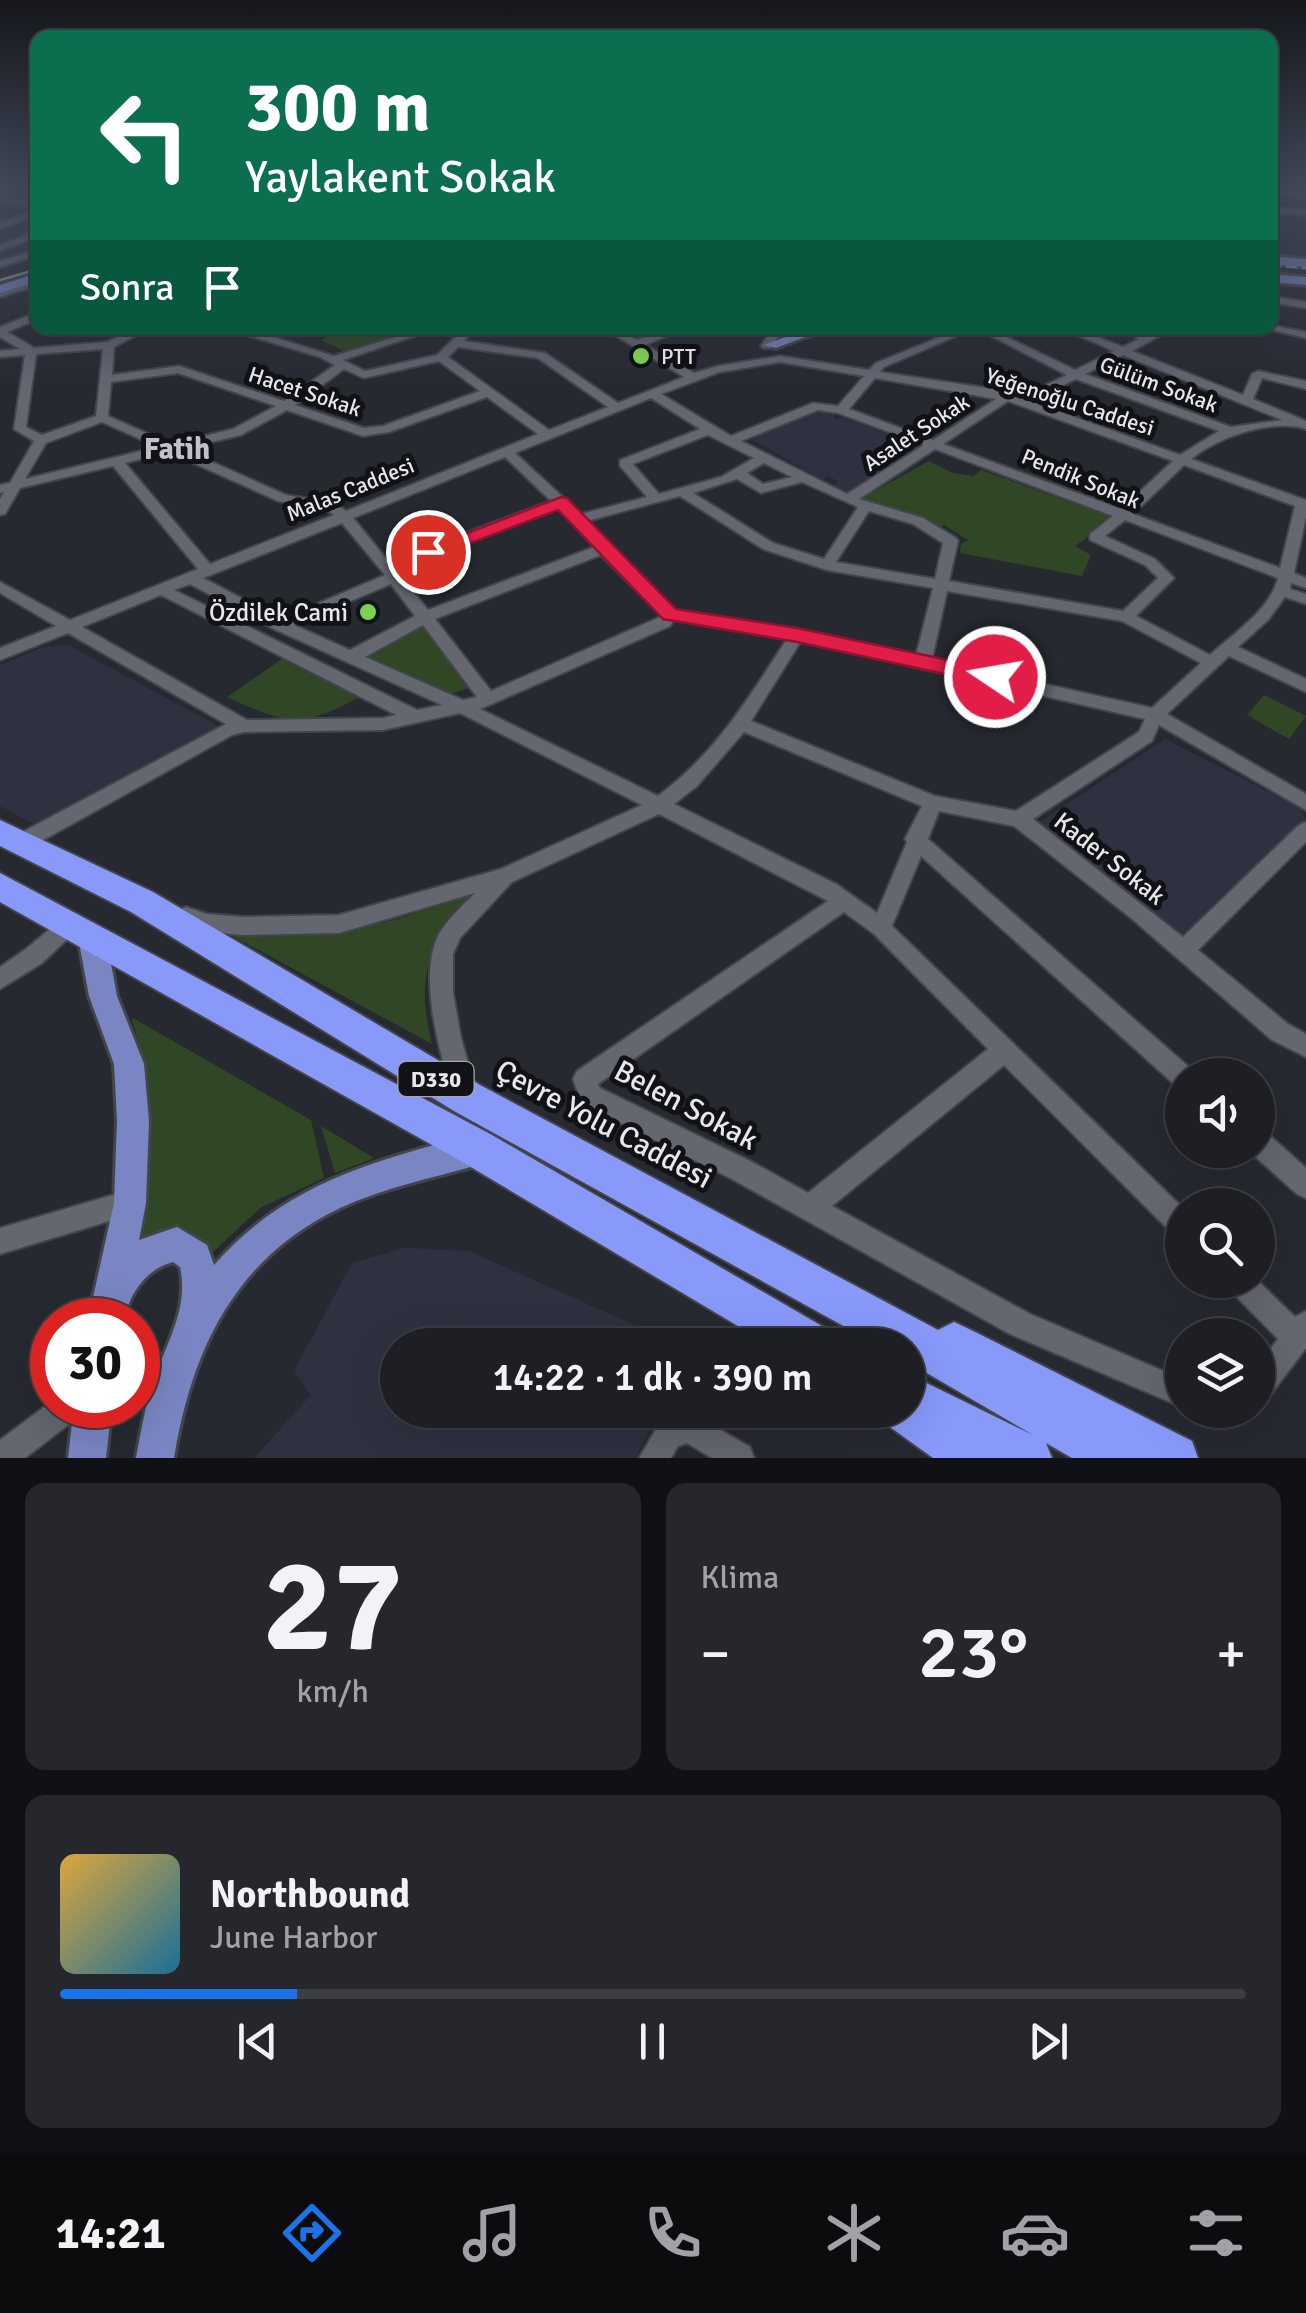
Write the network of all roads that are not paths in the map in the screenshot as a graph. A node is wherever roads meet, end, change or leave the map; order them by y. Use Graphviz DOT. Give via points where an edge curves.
graph roads {
  1 [pos="30,255"];
  2 [pos="1278,261"];
  3 [pos="1306,263"];
  4 [pos="0,264"];
  5 [pos="30,265"];
  6 [pos="0,274"];
  7 [pos="1278,279"];
  8 [pos="30,280"];
  9 [pos="1306,281"];
  10 [pos="0,289"];
  11 [pos="1278,300"];
  12 [pos="1306,305"];
  13 [pos="30,319"];
  14 [pos="1278,330"];
  15 [pos="0,332"];
  16 [pos="130,335"];
  17 [pos="258,335"];
  18 [pos="285,335"];
  19 [pos="414,335"];
  20 [pos="462,335"];
  21 [pos="621,335"];
  22 [pos="662,335"];
  23 [pos="805,335"];
  24 [pos="814,335"];
  25 [pos="954,335"];
  26 [pos="996,335"];
  27 [pos="1082,335"];
  28 [pos="1139,335"];
  29 [pos="1156,335"];
  30 [pos="1306,335"];
  31 [pos="1148,339"];
  32 [pos="276,340"];
  33 [pos="453,343"];
  34 [pos="638,344"];
  35 [pos="109,345"];
  36 [pos="780,346"];
  37 [pos="32,351"];
  38 [pos="1120,352"];
  39 [pos="0,354"];
  40 [pos="442,357"];
  41 [pos="812,361"];
  42 [pos="337,363"];
  43 [pos="871,371"];
  44 [pos="1074,374"];
  45 [pos="692,377"];
  46 [pos="106,380"];
  47 [pos="1306,385"];
  48 [pos="489,392"];
  49 [pos="652,393"];
  50 [pos="1007,397"];
  51 [pos="1246,402"];
  52 [pos="285,406"];
  53 [pos="618,408"];
  54 [pos="841,410"];
  55 [pos="102,418"];
  56 [pos="1300,423"];
  57 [pos="709,430"];
  58 [pos="1230,432"];
  59 [pos="548,435"];
  60 [pos="40,440"];
  61 [pos="730,441"];
  62 [pos="937,443"];
  63 [pos="170,449"];
  64 [pos="506,452"];
  65 [pos="762,458"];
  66 [pos="1183,459"];
  67 [pos="117,462"];
  68 [pos="739,474"];
  69 [pos="804,478"];
  70 [pos="7,489"];
  71 [pos="685,494"];
  72 [pos="656,499"];
  73 [pos="848,500"];
  74 [pos="561,502"];
  75 [pos="1304,504"];
  76 [pos="865,508"];
  77 [pos="0,511"];
  78 [pos="344,516"];
  79 [pos="578,518"];
  80 [pos="1125,518"];
  81 [pos="603,549"];
  82 [pos="827,564"];
  83 [pos="390,573"];
  84 [pos="200,574"];
  85 [pos="1306,583"];
  86 [pos="1283,584"];
  87 [pos="940,586"];
  88 [pos="0,587"];
  89 [pos="162,590"];
  90 [pos="1306,599"];
  91 [pos="670,614"];
  92 [pos="425,616"];
  93 [pos="1126,617"];
  94 [pos="67,625"];
  95 [pos="280,625"];
  96 [pos="797,635"];
  97 [pos="1228,648"];
  98 [pos="0,654"];
  99 [pos="351,657"];
  100 [pos="923,662"];
  101 [pos="1213,662"];
  102 [pos="1306,686"];
  103 [pos="488,699"];
  104 [pos="462,707"];
  105 [pos="1155,715"];
  106 [pos="416,717"];
  107 [pos="741,724"];
  108 [pos="244,726"];
  109 [pos="933,803"];
  110 [pos="1306,803"];
  111 [pos="659,805"];
  112 [pos="1019,819"];
  113 [pos="1306,830"];
  114 [pos="10,838"];
  115 [pos="915,839"];
  116 [pos="505,876"];
  117 [pos="0,886"];
  118 [pos="844,901"];
  119 [pos="142,902"];
  120 [pos="881,928"];
  121 [pos="81,930"];
  122 [pos="1184,950"];
  123 [pos="0,979"];
  124 [pos="1306,1046"];
  125 [pos="1005,1049"];
  126 [pos="1165,1061"];
  127 [pos="467,1098"];
  128 [pos="478,1150"];
  129 [pos="1275,1157"];
  130 [pos="1306,1185"];
  131 [pos="130,1202"];
  132 [pos="810,1208"];
  133 [pos="1165,1208"];
  134 [pos="0,1241"];
  135 [pos="110,1298"];
  136 [pos="114,1298"];
  137 [pos="1260,1298"];
  138 [pos="876,1320"];
  139 [pos="196,1321"];
  140 [pos="782,1328"];
  141 [pos="1301,1332"];
  142 [pos="1275,1366"];
  143 [pos="1165,1386"];
  144 [pos="925,1406"];
  145 [pos="925,1425"];
  146 [pos="40,1428"];
  147 [pos="90,1428"];
  148 [pos="0,1458"];
  149 [pos="87,1458"];
  150 [pos="155,1458"];
  151 [pos="654,1458"];
  152 [pos="739,1458"];
  153 [pos="973,1458"];
  154 [pos="1029,1458"];
  155 [pos="1117,1458"];
  156 [pos="1175,1458"];
  1 -- 4 [label="street"];
  2 -- 3 [label="main road"];
  5 -- 6 [label="main road"];
  7 -- 9 [label="main road"];
  8 -- 10 [label="main road"];
  11 -- 12 [label="street"];
  13 -- 15 [label="street"];
  14 -- 30 [label="street"];
  15 -- 37 [label="street"];
  16 -- 35 [label="street"];
  17 -- 32 [label="street"];
  18 -- 32 [label="street"];
  19 -- 42 [label="street"];
  20 -- 33 [label="street"];
  21 -- 34 [label="street"];
  22 -- 34 [label="street"];
  23 -- 36 [label="main road"];
  24 -- 36 [label="main road"];
  25 -- 43 [label="street"];
  26 -- 44 [label="street, Gülüm Sokak"];
  27 -- 38 [label="street"];
  28 -- 31 [label="street"];
  29 -- 31 [label="street, Asalet Sokak"];
  31 -- 38 [label="street, Asalet Sokak"];
  32 -- 42 [label="street"];
  33 -- 40 [label="street"];
  33 -- 53 [label="street" via="541,355"];
  34 -- 45 [label="street"];
  35 -- 37 [label="street"];
  35 -- 46 [label="street"];
  36 -- 41 [label="street, Yeğenoğlu Caddesi"];
  36 -- 41 [label="street"];
  36 -- 45 [label="street, Malas Caddesi"];
  37 -- 39 [label="street"];
  37 -- 60 [label="street" via="20,429"];
  38 -- 44 [label="street, Asalet Sokak"];
  38 -- 51 [label="street"];
  40 -- 42 [label="street" via="364,375"];
  40 -- 48 [label="street"];
  41 -- 43 [label="street, Yeğenoğlu Caddesi"];
  42 -- 52 [label="street"];
  43 -- 50 [label="street, Yeğenoğlu Caddesi"];
  43 -- 54 [label="street"];
  44 -- 50 [label="street, Asalet Sokak" via="1029,398"];
  44 -- 58 [label="street, Gülüm Sokak"];
  45 -- 49 [label="street, Malas Caddesi"];
  46 -- 52 [label="street, Hacet Sokak" via="179,369"];
  46 -- 55 [label="street"];
  47 -- 51 [label="street" via="1258,374"];
  48 -- 52 [label="street, Hacet Sokak" via="363,432"];
  48 -- 59 [label="street"];
  49 -- 53 [label="street, Malas Caddesi"];
  49 -- 57 [label="street"];
  50 -- 62 [label="street, Asalet Sokak"];
  50 -- 66 [label="street, Yeğenoğlu Caddesi"];
  51 -- 56 [label="street"];
  52 -- 63 [label="street" via="238,432"];
  53 -- 59 [label="street, Malas Caddesi"];
  54 -- 61 [label="street" via="817,406"];
  54 -- 62 [label="street, Pendik Sokak"];
  55 -- 60 [label="street"];
  55 -- 63 [label="street"];
  56 -- 58 [label="street"];
  57 -- 61 [label="street"];
  57 -- 72 [label="street" via="625,463"];
  58 -- 66 [label="street"];
  59 -- 64 [label="street, Malas Caddesi"];
  60 -- 70 [label="street"];
  61 -- 65 [label="street"];
  62 -- 73 [label="street, Asalet Sokak"];
  62 -- 80 [label="street, Pendik Sokak"];
  63 -- 67 [label="street"];
  63 -- 78 [label="street" via="283,498 329,506"];
  64 -- 74 [label="street"];
  64 -- 78 [label="street, Malas Caddesi"];
  65 -- 68 [label="street"];
  65 -- 69 [label="street"];
  66 -- 75 [label="street, Yeğenoğlu Caddesi"];
  66 -- 80 [label="street"];
  67 -- 70 [label="street"];
  67 -- 84 [label="street"];
  68 -- 69 [label="street" via="760,489"];
  68 -- 71 [label="street"];
  69 -- 73 [label="street"];
  70 -- 77 [label="street"];
  71 -- 72 [label="street"];
  71 -- 82 [label="street" via="768,546"];
  72 -- 79 [label="street"];
  73 -- 76 [label="street"];
  74 -- 79 [label="street"];
  74 -- 83 [label="street"];
  75 -- 86 [label="street"];
  76 -- 82 [label="street"];
  76 -- 87 [label="street" via="918,521 951,540"];
  78 -- 83 [label="street"];
  78 -- 84 [label="street, Malas Caddesi"];
  79 -- 81 [label="street"];
  80 -- 86 [label="street, Pendik Sokak"];
  80 -- 93 [label="street" via="1096,537 1150,562 1167,578"];
  81 -- 91 [label="street"];
  81 -- 92 [label="street"];
  82 -- 87 [label="street"];
  83 -- 92 [label="street"];
  83 -- 95 [label="street"];
  84 -- 89 [label="street, Malas Caddesi"];
  84 -- 95 [label="street"];
  85 -- 86 [label="street, Pendik Sokak"];
  86 -- 90 [label="street"];
  86 -- 97 [label="street"];
  87 -- 93 [label="street"];
  87 -- 100 [label="street"];
  88 -- 94 [label="street"];
  89 -- 94 [label="street, Malas Caddesi"];
  89 -- 106 [label="street"];
  91 -- 96 [label="street"];
  91 -- 103 [label="street"];
  92 -- 99 [label="street"];
  92 -- 103 [label="street"];
  93 -- 101 [label="street"];
  94 -- 98 [label="street, Malas Caddesi"];
  94 -- 108 [label="street"];
  95 -- 99 [label="street"];
  96 -- 100 [label="street"];
  96 -- 107 [label="street"];
  97 -- 101 [label="street"];
  97 -- 102 [label="street"];
  99 -- 104 [label="street"];
  100 -- 105 [label="street"];
  101 -- 105 [label="street"];
  103 -- 104 [label="street"];
  104 -- 106 [label="street"];
  104 -- 111 [label="street"];
  105 -- 110 [label="street"];
  105 -- 112 [label="street" via="1146,736"];
  106 -- 108 [label="street" via="383,724"];
  107 -- 109 [label="street, Kader Sokak"];
  107 -- 111 [label="street"];
  108 -- 114 [label="street"];
  109 -- 112 [label="street, Kader Sokak"];
  109 -- 115 [label="street"];
  111 -- 116 [label="street"];
  111 -- 118 [label="street"];
  112 -- 122 [label="street, Kader Sokak"];
  113 -- 122 [label="street"];
  114 -- 119 [label="highway, Çevre Yolu Caddesi / D330"];
  115 -- 120 [label="street"];
  115 -- 126 [label="street"];
  116 -- 119 [label="street" via="338,924 207,923"];
  116 -- 127 [label="street" via="446,941 442,973 454,1060"];
  117 -- 121 [label="highway, D330"];
  118 -- 120 [label="street"];
  118 -- 132 [label="street, Belen Sokak" via="585,1080 590,1096"];
  119 -- 127 [label="highway, Çevre Yolu Caddesi / D330"];
  120 -- 125 [label="street"];
  121 -- 123 [label="street"];
  121 -- 128 [label="highway, D330"];
  121 -- 131 [label="main road" via="128,1064"];
  122 -- 124 [label="street, Kader Sokak" via="1280,1032"];
  125 -- 132 [label="street"];
  125 -- 133 [label="street"];
  127 -- 138 [label="highway, Çevre Yolu Caddesi / D330"];
  128 -- 139 [label="main road" via="311,1205 254,1247 209,1296"];
  128 -- 140 [label="highway, D330"];
  129 -- 130 [label="street"];
  131 -- 134 [label="street"];
  131 -- 135 [label="main road"];
  132 -- 143 [label="street, Belen Sokak" via="1020,1324"];
  136 -- 139 [label="main road" via="127,1270 150,1250 177,1244 195,1256 201,1283"];
  137 -- 141 [label="street"];
  138 -- 155 [label="highway, Çevre Yolu Caddesi / D330"];
  138 -- 156 [label="highway" via="956,1345"];
  139 -- 150 [label="main road" via="166,1397"];
  141 -- 142 [label="street"];
  144 -- 154 [label="highway"];
  145 -- 153 [label="highway"];
  146 -- 148 [label="street"];
  147 -- 149 [label="main road"];
  151 -- 152 [label="street" via="668,1436 690,1427"];
}
